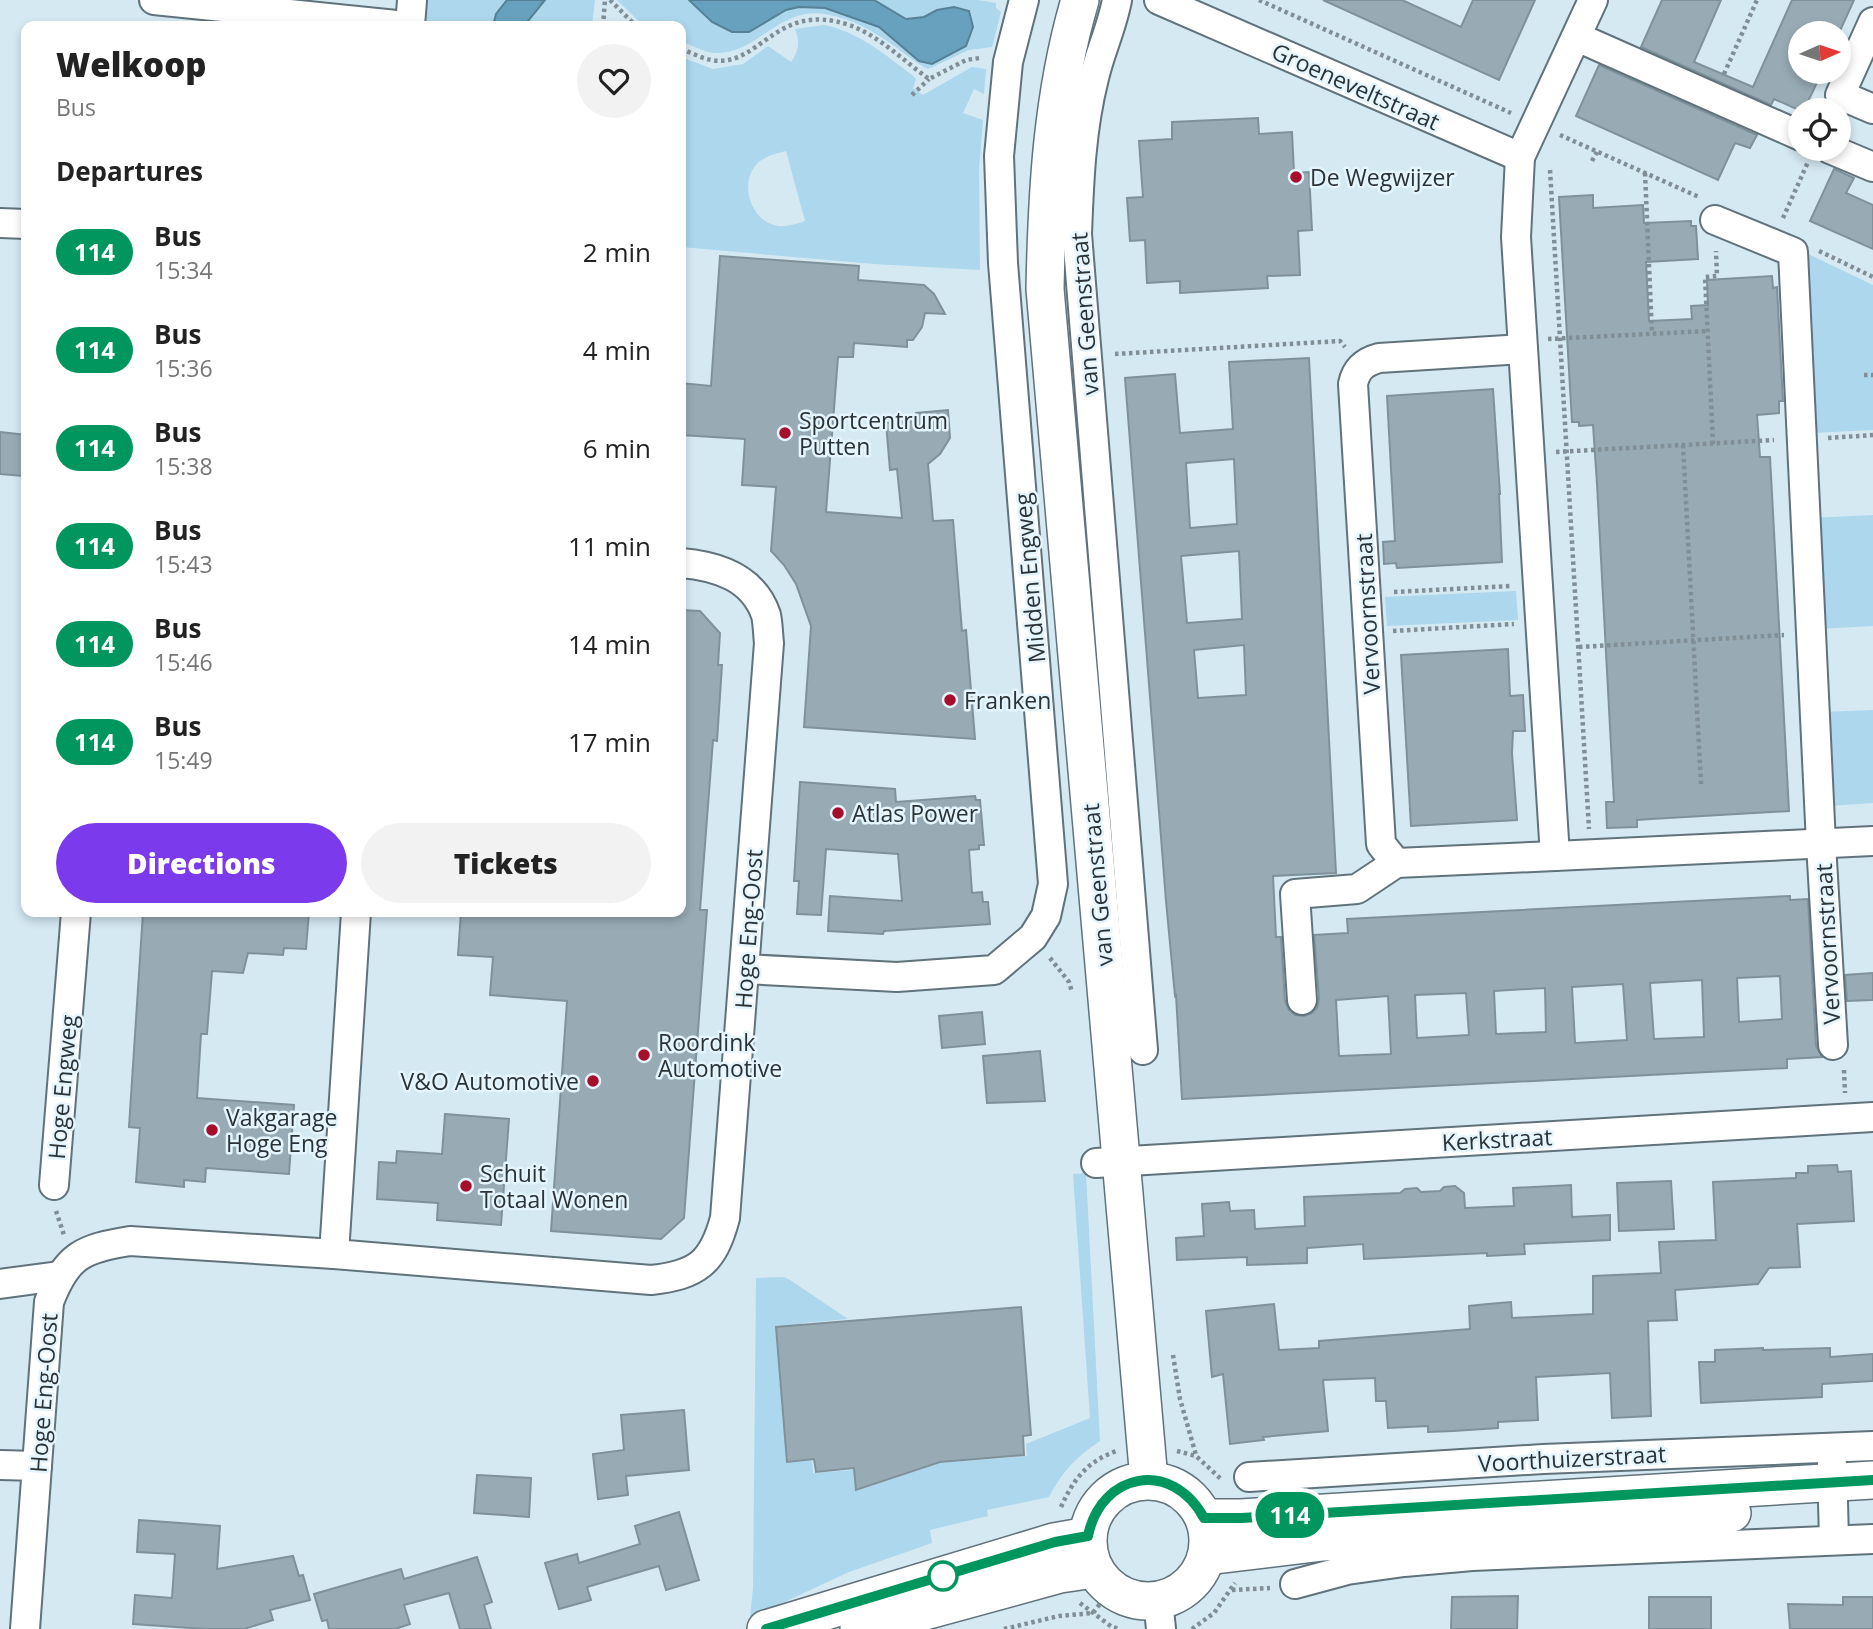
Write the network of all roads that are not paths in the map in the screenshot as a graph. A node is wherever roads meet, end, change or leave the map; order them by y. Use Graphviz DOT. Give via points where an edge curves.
graph roads {
  1 [pos="154,0"];
  2 [pos="412,0"];
  3 [pos="1024,0"];
  4 [pos="1057,0"];
  5 [pos="1080,0"];
  6 [pos="1117,0"];
  7 [pos="1159,0"];
  8 [pos="1593,0"];
  9 [pos="248,5"];
  10 [pos="152,21"];
  11 [pos="370,21"];
  12 [pos="409,21"];
  13 [pos="1873,22"];
  14 [pos="1577,37"];
  15 [pos="1838,98"];
  16 [pos="1851,105"];
  17 [pos="1873,109"];
  18 [pos="1788,135"];
  19 [pos="1520,157"];
  20 [pos="1851,160"];
  21 [pos="1873,167"];
  22 [pos="1715,212"];
  23 [pos="0,223"];
  24 [pos="21,224"];
  25 [pos="1045,289"];
  26 [pos="1522,345"];
  27 [pos="686,563"];
  28 [pos="1873,841"];
  29 [pos="1821,844"];
  30 [pos="1555,856"];
  31 [pos="1396,863"];
  32 [pos="76,917"];
  33 [pos="356,917"];
  34 [pos="745,969"];
  35 [pos="1302,1000"];
  36 [pos="1833,1045"];
  37 [pos="1143,1050"];
  38 [pos="1860,1118"];
  39 [pos="1109,1162"];
  40 [pos="54,1185"];
  41 [pos="334,1254"];
  42 [pos="67,1268"];
  43 [pos="0,1283"];
  44 [pos="1873,1446"];
  45 [pos="0,1465"];
  46 [pos="37,1466"];
  47 [pos="1314,1471"];
  48 [pos="1249,1477"];
  49 [pos="1873,1479"];
  50 [pos="1149,1480"];
  51 [pos="1833,1494"];
  52 [pos="1873,1504"];
  53 [pos="1296,1515"];
  54 [pos="1204,1518"];
  55 [pos="1873,1539"];
  56 [pos="1323,1542"];
  57 [pos="1091,1553"];
  58 [pos="1207,1556"];
  59 [pos="1347,1570"];
  60 [pos="1295,1584"];
  61 [pos="1160,1615"];
  62 [pos="25,1629"];
  63 [pos="766,1629"];
  64 [pos="859,1629"];
  1 -- 9 [label="street"];
  1 -- 10 [label="street"];
  2 -- 12 [label="street"];
  3 -- 34 [label="street, Midden Engweg" via="1008,62 999,156 1003,263 1053,884 1046,916 1033,937 994,970 897,977"];
  4 -- 25 [label="main road, van Geenstraat" via="1037,70 1028,130 1030,203"];
  5 -- 25 [label="main road, van Geenstraat" via="1054,123"];
  6 -- 37 [label="street, van Geenstraat" via="1093,80 1079,162 1077,234"];
  7 -- 19 [label="street, Groeneveltstraat"];
  8 -- 14 [label="street"];
  9 -- 11 [label="street"];
  13 -- 15 [label="street"];
  14 -- 18 [label="street"];
  14 -- 19 [label="street"];
  16 -- 17 [label="street"];
  19 -- 26 [label="street" via="1516,237"];
  20 -- 21 [label="street"];
  22 -- 29 [label="street, Vervoornstraat" via="1793,252"];
  23 -- 24 [label="street"];
  25 -- 39 [label="main road, van Geenstraat"];
  26 -- 30 [label="street"];
  26 -- 31 [label="street, Vervoornstraat" via="1379,358 1355,374 1381,844"];
  27 -- 34 [label="street, Hoge Eng-Oost" via="731,573 751,590 765,615 769,643"];
  28 -- 29 [label="street, Vervoornstraat"];
  29 -- 30 [label="street, Vervoornstraat"];
  29 -- 36 [label="street, Vervoornstraat"];
  30 -- 31 [label="street, Vervoornstraat"];
  31 -- 35 [label="street" via="1357,889 1295,894"];
  32 -- 40 [label="street, Hoge Engweg"];
  33 -- 41 [label="street"];
  34 -- 41 [label="street, Hoge Eng-Oost" via="725,1218 718,1243 703,1264 678,1277 651,1280"];
  38 -- 39 [label="street, Kerkstraat"];
  39 -- 50 [label="main road, van Geenstraat"];
  41 -- 42 [label="street, Hoge Eng-Oost" via="130,1241 102,1246"];
  42 -- 43 [label="street"];
  42 -- 46 [label="street, Hoge Eng-Oost" via="49,1302"];
  44 -- 51 [label="street, Voorthuizerstraat"];
  45 -- 46 [label="street"];
  46 -- 62 [label="street, Hoge Eng-Oost"];
  47 -- 48 [label="street, Voorthuizerstraat"];
  47 -- 51 [label="street, Voorthuizerstraat" via="1543,1459"];
  47 -- 53 [label="street"];
  49 -- 51 [label="main road, Voorthuizerstraat"];
  50 -- 54 [label="main road" via="1182,1490"];
  50 -- 57 [label="main road" via="1131,1482 1101,1502 1091,1518"];
  51 -- 52 [label="main road, Voorthuizerstraat"];
  51 -- 53 [label="main road, Voorthuizerstraat"];
  51 -- 55 [label="street, Voorthuizerstraat"];
  51 -- 56 [label="main road, Voorthuizerstraat"];
  51 -- 59 [label="street, Voorthuizerstraat" via="1472,1556"];
  53 -- 54 [label="main road, Voorthuizerstraat"];
  54 -- 58 [label="main road"];
  56 -- 58 [label="main road, Voorthuizerstraat"];
  56 -- 59 [label="street"];
  57 -- 61 [label="main road" via="1111,1589"];
  57 -- 63 [label="main road" via="1041,1546"];
  57 -- 64 [label="main road" via="1060,1574"];
  58 -- 61 [label="main road" via="1198,1574"];
  59 -- 60 [label="street, Voorthuizerstraat"];
}
